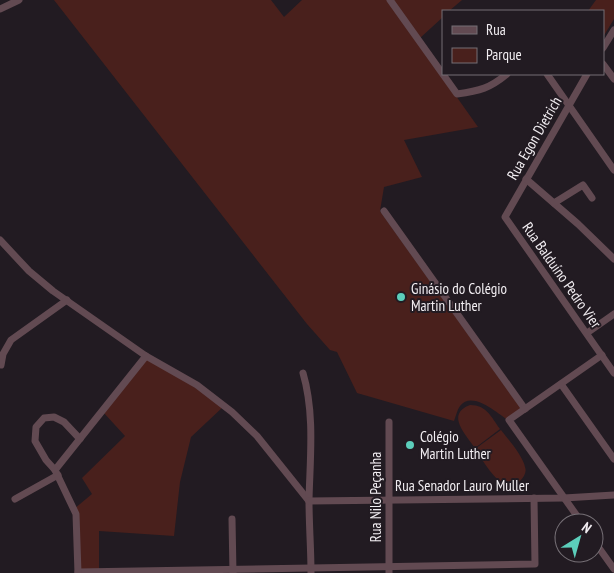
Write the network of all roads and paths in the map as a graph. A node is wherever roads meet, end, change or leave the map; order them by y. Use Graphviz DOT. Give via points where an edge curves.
graph roads {
  1 [pos="19,0"];
  2 [pos="390,0"];
  3 [pos="0,9"];
  4 [pos="614,30"];
  5 [pos="604,46"];
  6 [pos="604,65"];
  7 [pos="442,72"];
  8 [pos="444,75"];
  9 [pos="506,75"];
  10 [pos="548,75"];
  11 [pos="586,75"];
  12 [pos="614,79"];
  13 [pos="568,105"];
  14 [pos="614,170"];
  15 [pos="526,179"];
  16 [pos="592,198"];
  17 [pos="554,203"];
  18 [pos="384,211"];
  19 [pos="505,217"];
  20 [pos="0,240"];
  21 [pos="614,259"];
  22 [pos="67,300"];
  23 [pos="614,314"];
  24 [pos="587,333"];
  25 [pos="602,355"];
  26 [pos="146,356"];
  27 [pos="1,365"];
  28 [pos="303,373"];
  29 [pos="614,373"];
  30 [pos="561,384"];
  31 [pos="524,409"];
  32 [pos="389,422"];
  33 [pos="80,439"];
  34 [pos="614,459"];
  35 [pos="57,472"];
  36 [pos="614,495"];
  37 [pos="534,498"];
  38 [pos="564,498"];
  39 [pos="15,499"];
  40 [pos="389,499"];
  41 [pos="309,501"];
  42 [pos="575,513"];
  43 [pos="232,519"];
  44 [pos="604,554"];
  45 [pos="614,569"];
  46 [pos="389,570"];
  47 [pos="233,571"];
  48 [pos="311,571"];
  49 [pos="158,572"];
  50 [pos="78,573"];
  1 -- 3 [label="street"];
  2 -- 7 [label="street"];
  4 -- 5 [label="street"];
  6 -- 12 [label="street"];
  8 -- 9 [label="street" via="458,94 480,91"];
  10 -- 13 [label="street"];
  11 -- 13 [label="street, Rua Egon Dietrich"];
  13 -- 14 [label="street"];
  13 -- 15 [label="street, Rua Egon Dietrich"];
  15 -- 17 [label="street"];
  15 -- 19 [label="street, Rua Egon Dietrich"];
  16 -- 17 [label="street" via="583,184"];
  17 -- 21 [label="street"];
  18 -- 31 [label="street"];
  19 -- 24 [label="street, Rua Balduíno Pedro Vier"];
  20 -- 22 [label="street" via="29,271"];
  22 -- 26 [label="street"];
  22 -- 27 [label="street" via="11,340 2,354"];
  23 -- 24 [label="street"];
  24 -- 25 [label="street, Rua Balduíno Pedro Vier"];
  25 -- 29 [label="street, Rua Balduíno Pedro Vier"];
  25 -- 30 [label="street"];
  26 -- 33 [label="street"];
  26 -- 41 [label="street" via="197,385 232,412 257,436"];
  28 -- 41 [label="street" via="311,434"];
  30 -- 31 [label="street"];
  30 -- 34 [label="street"];
  31 -- 38 [label="street" via="509,420"];
  32 -- 40 [label="street, Rua Nilo Peçanha"];
  33 -- 35 [label="street"];
  33 -- 35 [label="street" via="64,422 54,417 44,418 36,427 35,441"];
  35 -- 39 [label="street"];
  35 -- 50 [label="street" via="76,514"];
  36 -- 38 [label="street, Rua Senador Lauro Muller"];
  37 -- 38 [label="street, Rua Senador Lauro Muller"];
  37 -- 40 [label="street, Rua Senador Lauro Muller"];
  37 -- 46 [label="street" via="535,564"];
  38 -- 42 [label="street"];
  40 -- 41 [label="street, Rua Senador Lauro Muller"];
  40 -- 46 [label="street, Rua Nilo Peçanha"];
  41 -- 48 [label="street"];
  43 -- 47 [label="street"];
  44 -- 45 [label="street"];
  46 -- 48 [label="street"];
  47 -- 48 [label="street"];
  47 -- 49 [label="street"];
  49 -- 50 [label="street"];
}
